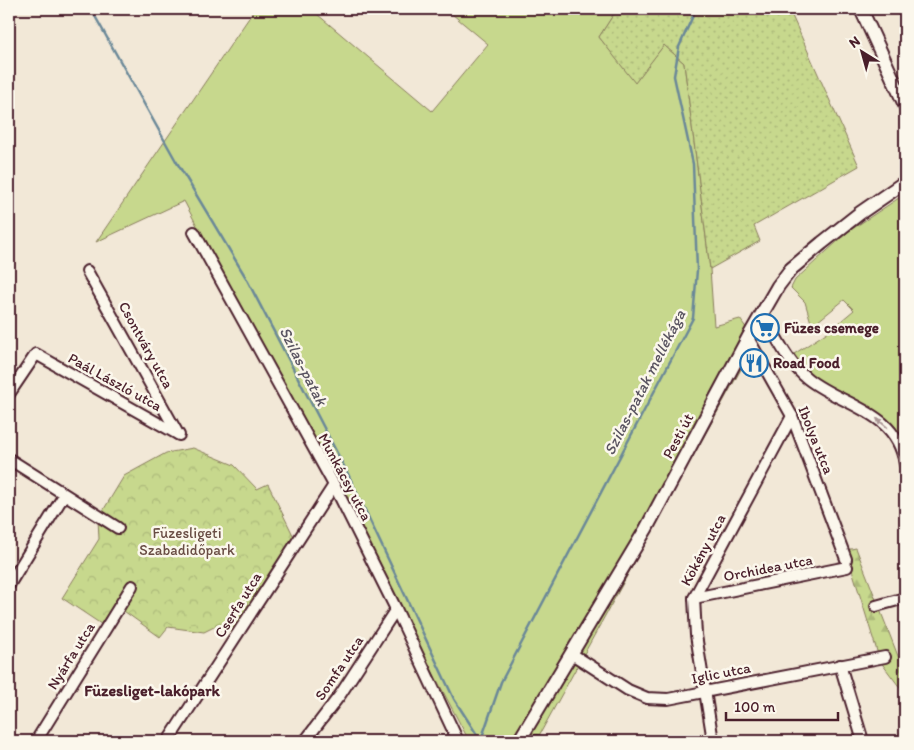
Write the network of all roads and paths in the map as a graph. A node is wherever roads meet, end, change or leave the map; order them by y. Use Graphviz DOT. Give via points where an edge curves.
graph roads {
  1 [pos="861,9"];
  2 [pos="905,105"];
  3 [pos="905,182"];
  4 [pos="194,232"];
  5 [pos="87,270"];
  6 [pos="762,312"];
  7 [pos="748,338"];
  8 [pos="9,394"];
  9 [pos="792,416"];
  10 [pos="179,435"];
  11 [pos="9,459"];
  12 [pos="905,464"];
  13 [pos="334,485"];
  14 [pos="64,495"];
  15 [pos="118,528"];
  16 [pos="847,563"];
  17 [pos="9,585"];
  18 [pos="132,586"];
  19 [pos="694,598"];
  20 [pos="905,598"];
  21 [pos="876,606"];
  22 [pos="396,609"];
  23 [pos="572,654"];
  24 [pos="885,656"];
  25 [pos="840,665"];
  26 [pos="704,692"];
  27 [pos="36,741"];
  28 [pos="168,741"];
  29 [pos="305,741"];
  30 [pos="458,741"];
  31 [pos="519,741"];
  32 [pos="713,741"];
  33 [pos="863,741"];
  1 -- 2 [label="main road"];
  3 -- 6 [label="main road, Pesti út" via="860,213 791,269"];
  4 -- 13 [label="street, Munkácsy utca"];
  5 -- 10 [label="street, Csontváry utca"];
  6 -- 7 [label="main road, Pesti út"];
  12 -- 6 [label="street, one-way" via="903,450 881,421 807,379 790,360"];
  7 -- 9 [label="street, Ibolya utca"];
  7 -- 23 [label="main road, Pesti út" via="650,522"];
  8 -- 10 [label="street, Paál László utca" via="36,354"];
  9 -- 16 [label="street, Ibolya utca"];
  9 -- 19 [label="street, Kökény utca"];
  11 -- 14 [label="street"];
  13 -- 22 [label="street, Munkácsy utca"];
  13 -- 28 [label="street, Cserfa utca"];
  14 -- 15 [label="street"];
  14 -- 17 [label="street"];
  16 -- 19 [label="street, Orchidea utca"];
  18 -- 27 [label="street, Nyárfa utca"];
  19 -- 26 [label="street, Kökény utca"];
  20 -- 21 [label="street"];
  22 -- 29 [label="street, Somfa utca" via="340,695"];
  22 -- 30 [label="street, Munkácsy utca"];
  23 -- 26 [label="street, Iglic utca" via="646,698 668,699"];
  23 -- 31 [label="main road, Pesti út"];
  24 -- 25 [label="street, Iglic utca"];
  25 -- 26 [label="street, Iglic utca"];
  25 -- 33 [label="street"];
  26 -- 32 [label="street, Kökény utca"];
}
